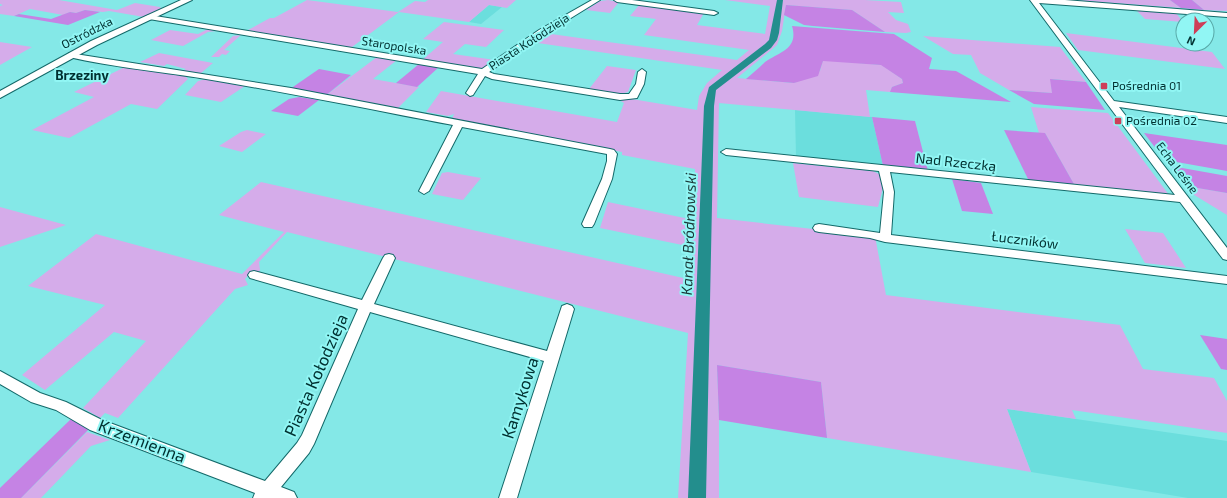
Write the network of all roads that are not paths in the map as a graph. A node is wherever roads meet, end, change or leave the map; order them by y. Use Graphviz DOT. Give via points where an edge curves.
graph roads {
  1 [pos="188,0"];
  2 [pos="597,0"];
  3 [pos="617,0"];
  4 [pos="1034,1"];
  5 [pos="714,13"];
  6 [pos="1227,15"];
  7 [pos="149,17"];
  8 [pos="72,55"];
  9 [pos="484,72"];
  10 [pos="642,72"];
  11 [pos="470,94"];
  12 [pos="0,95"];
  13 [pos="1112,103"];
  14 [pos="1227,120"];
  15 [pos="459,123"];
  16 [pos="726,152"];
  17 [pos="884,169"];
  18 [pos="424,191"];
  19 [pos="1184,200"];
  20 [pos="588,224"];
  21 [pos="819,228"];
  22 [pos="885,238"];
  23 [pos="1227,256"];
  24 [pos="389,258"];
  25 [pos="254,276"];
  26 [pos="1227,280"];
  27 [pos="366,308"];
  28 [pos="567,309"];
  29 [pos="552,358"];
  30 [pos="0,377"];
  31 [pos="265,494"];
  32 [pos="288,498"];
  33 [pos="508,498"];
  1 -- 7 [label="street, Ostródzka"];
  2 -- 9 [label="street, Piasta Kołodzieja" via="542,32"];
  3 -- 5 [label="street"];
  4 -- 6 [label="street"];
  4 -- 13 [label="street, Echa Leśne"];
  7 -- 8 [label="street, Ostródzka"];
  7 -- 9 [label="street, Staropolska"];
  8 -- 12 [label="street, Ostródzka"];
  8 -- 15 [label="street"];
  9 -- 10 [label="street, Staropolska" via="492,76 620,98 634,96"];
  9 -- 11 [label="street, Piasta Kołodzieja"];
  13 -- 14 [label="street"];
  13 -- 19 [label="street, Echa Leśne"];
  15 -- 18 [label="street"];
  15 -- 20 [label="street" via="610,152 612,160 606,182"];
  16 -- 17 [label="street, Nad Rzeczką"];
  17 -- 19 [label="street, Nad Rzeczką"];
  17 -- 22 [label="street" via="889,192"];
  19 -- 23 [label="street, Echa Leśne"];
  21 -- 22 [label="street, Łuczników"];
  22 -- 26 [label="street, Łuczników"];
  24 -- 27 [label="street, Piasta Kołodzieja"];
  25 -- 27 [label="street"];
  27 -- 29 [label="street"];
  27 -- 31 [label="street, Piasta Kołodzieja" via="308,439"];
  28 -- 29 [label="street, Kamykowa"];
  29 -- 33 [label="street, Kamykowa"];
  30 -- 31 [label="street, Krzemienna" via="36,398 61,406 96,425"];
  31 -- 32 [label="street, Krzemienna"];
}
